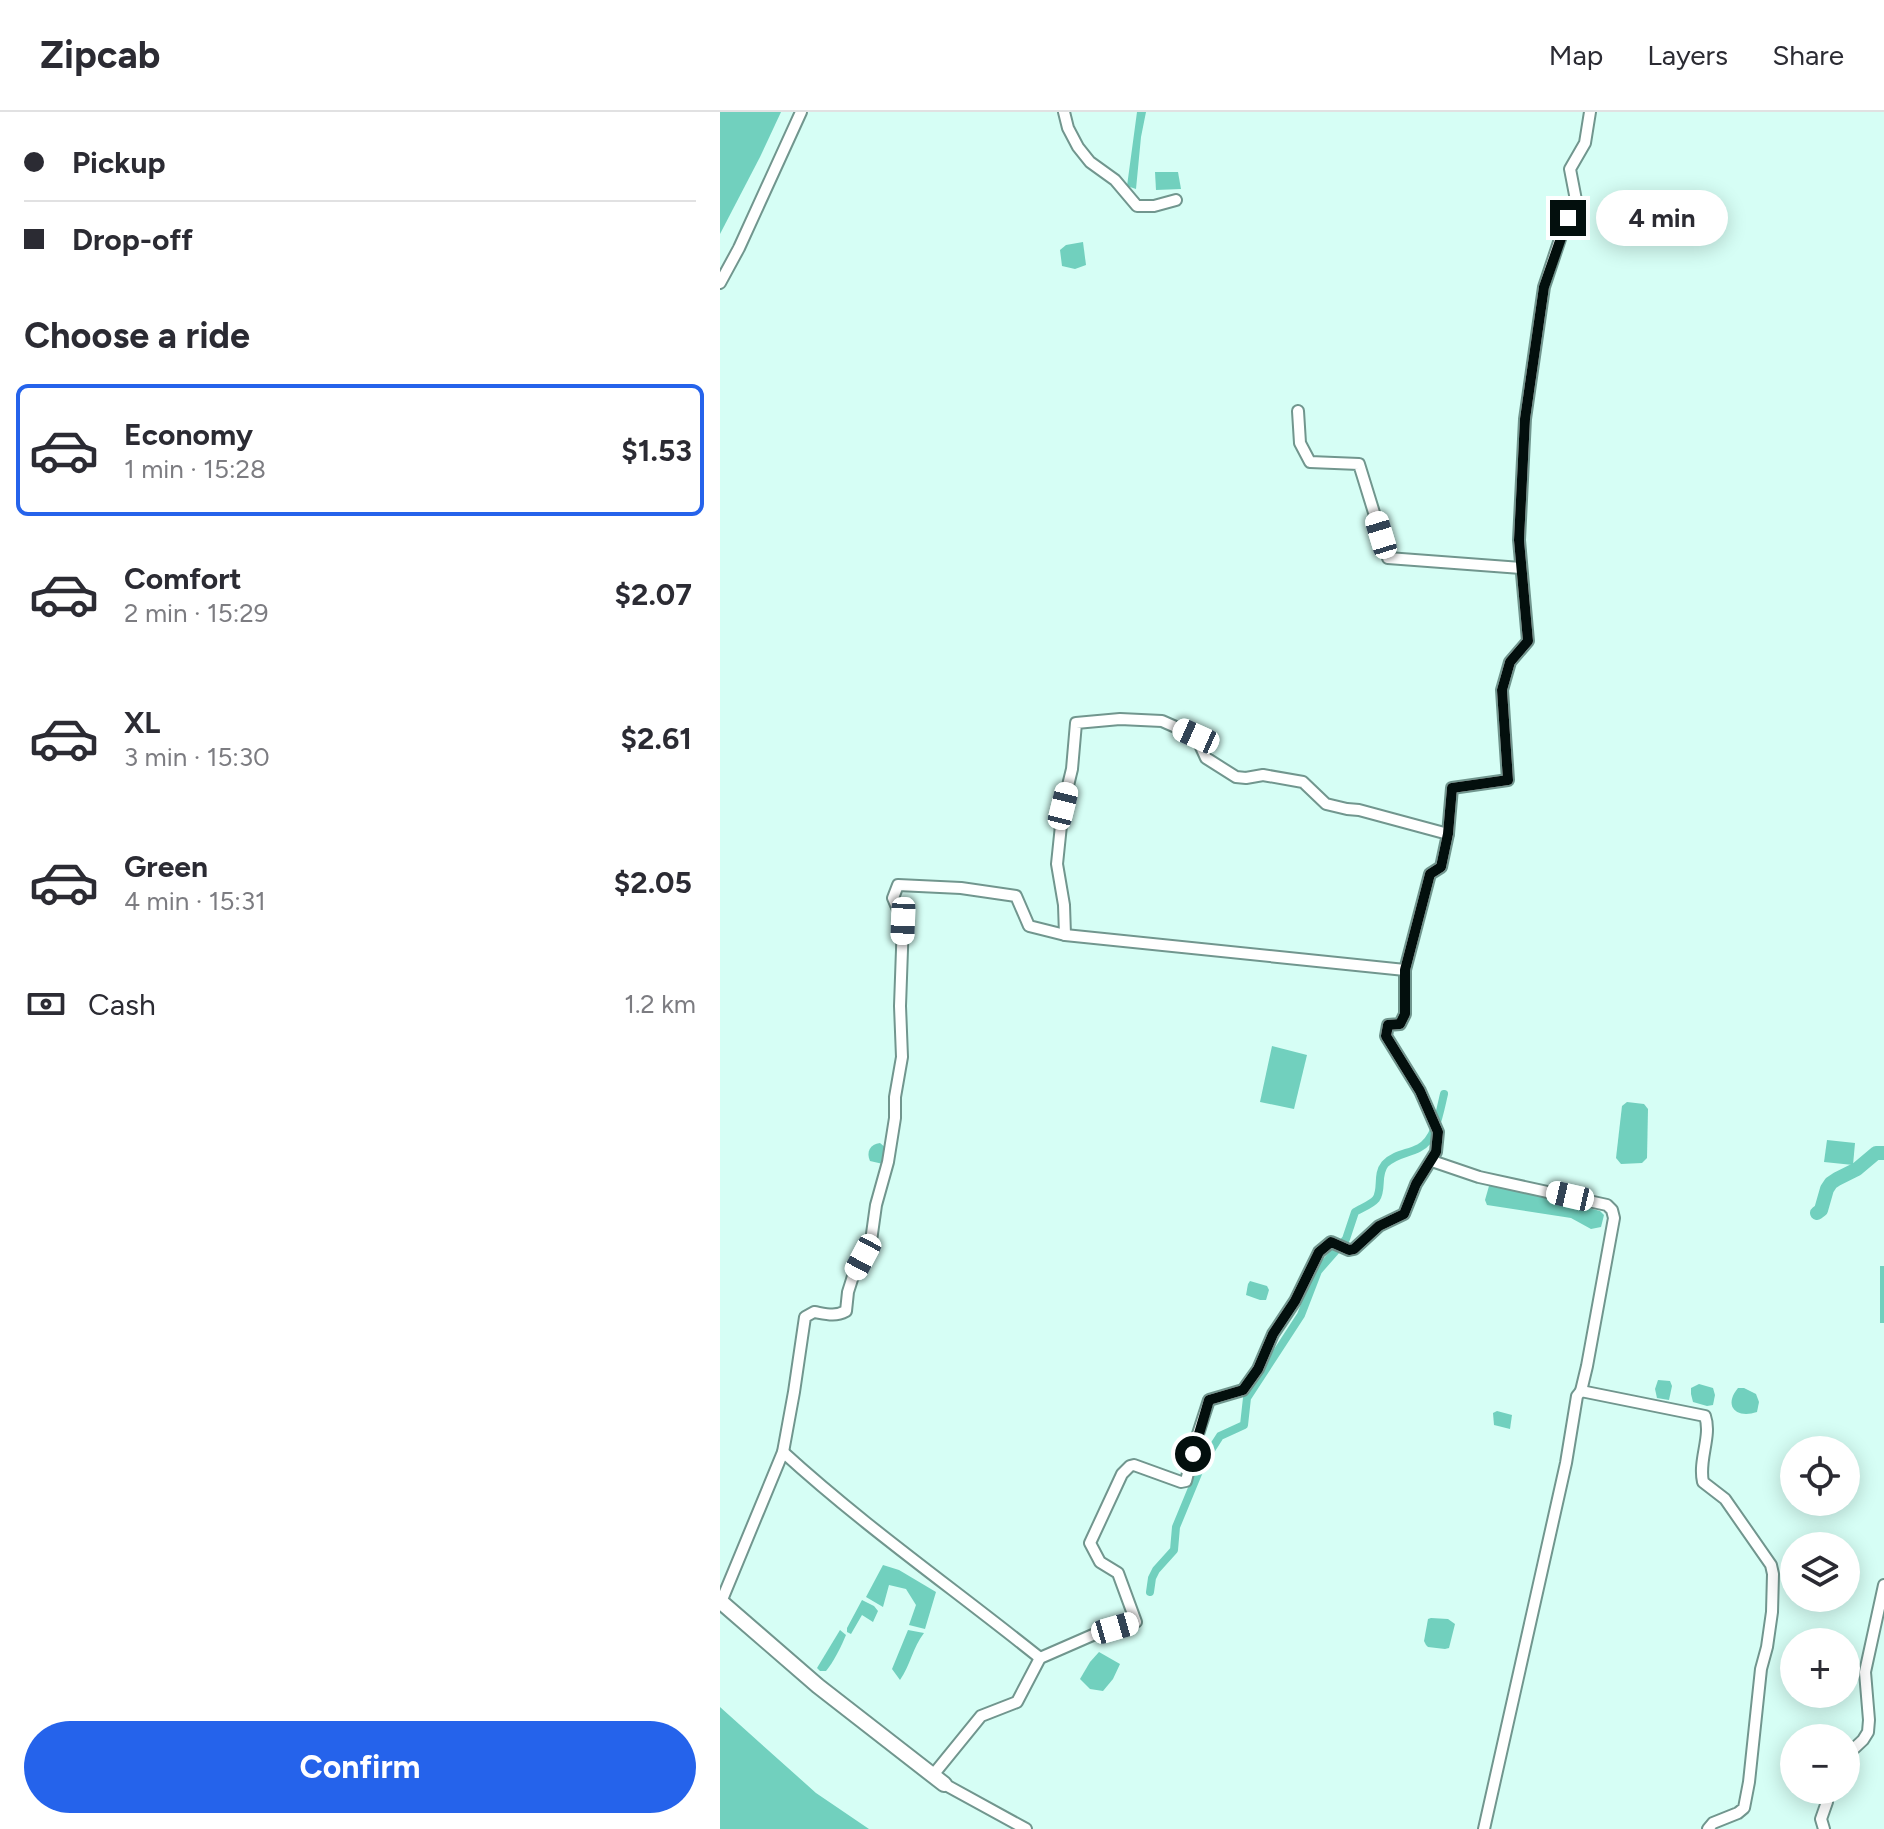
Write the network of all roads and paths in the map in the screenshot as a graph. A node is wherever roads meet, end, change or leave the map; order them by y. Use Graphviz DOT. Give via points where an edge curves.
graph roads {
  1 [pos="801,112"];
  2 [pos="1064,112"];
  3 [pos="1590,112"];
  4 [pos="1176,200"];
  5 [pos="720,283"];
  6 [pos="1298,411"];
  7 [pos="1521,568"];
  8 [pos="1448,834"];
  9 [pos="1065,935"];
  10 [pos="1405,970"];
  11 [pos="1432,1161"];
  12 [pos="1581,1391"];
  13 [pos="783,1452"];
  14 [pos="1884,1585"];
  15 [pos="721,1602"];
  16 [pos="1040,1658"];
  17 [pos="1860,1743"];
  18 [pos="938,1780"];
  19 [pos="1826,1804"];
  20 [pos="1026,1829"];
  21 [pos="1484,1829"];
  22 [pos="1708,1829"];
  23 [pos="1824,1829"];
  1 -- 5 [label="street"];
  2 -- 4 [label="street" via="1078,147 1137,206"];
  3 -- 7 [label="street" via="1585,143 1570,169 1576,200 1544,287 1525,419"];
  6 -- 7 [label="street" via="1300,443 1310,462 1359,464 1388,558"];
  7 -- 8 [label="street" via="1528,641 1510,662 1502,690 1508,780 1452,788"];
  8 -- 9 [label="street" via="1326,804 1303,782 1263,775 1236,777 1206,758 1196,736 1162,721 1076,723 1057,864"];
  8 -- 10 [label="street" via="1441,867 1430,874"];
  9 -- 10 [label="street"];
  9 -- 13 [label="street" via="1029,926 1016,896 898,885 893,898 903,921 902,1057 888,1162 871,1241 854,1273 846,1311 805,1317"];
  10 -- 11 [label="street" via="1405,1014 1400,1024 1388,1025 1386,1036 1438,1132"];
  11 -- 12 [label="street" via="1612,1210"];
  11 -- 16 [label="street" via="1404,1214 1379,1226 1357,1247 1349,1250 1328,1243 1319,1252 1243,1390 1209,1400 1186,1481 1134,1465 1122,1474 1090,1543 1100,1562 1118,1573 1136,1622"];
  12 -- 21 [label="street"];
  12 -- 22 [label="street" via="1705,1416 1703,1482 1725,1499 1772,1568 1772,1612 1744,1808"];
  13 -- 15 [label="street"];
  13 -- 16 [label="street" via="826,1492"];
  14 -- 17 [label="street" via="1865,1672 1868,1732"];
  15 -- 18 [label="street"];
  16 -- 18 [label="street" via="1017,1702 981,1716"];
  18 -- 20 [label="street"];
  19 -- 23 [label="street"];
}
